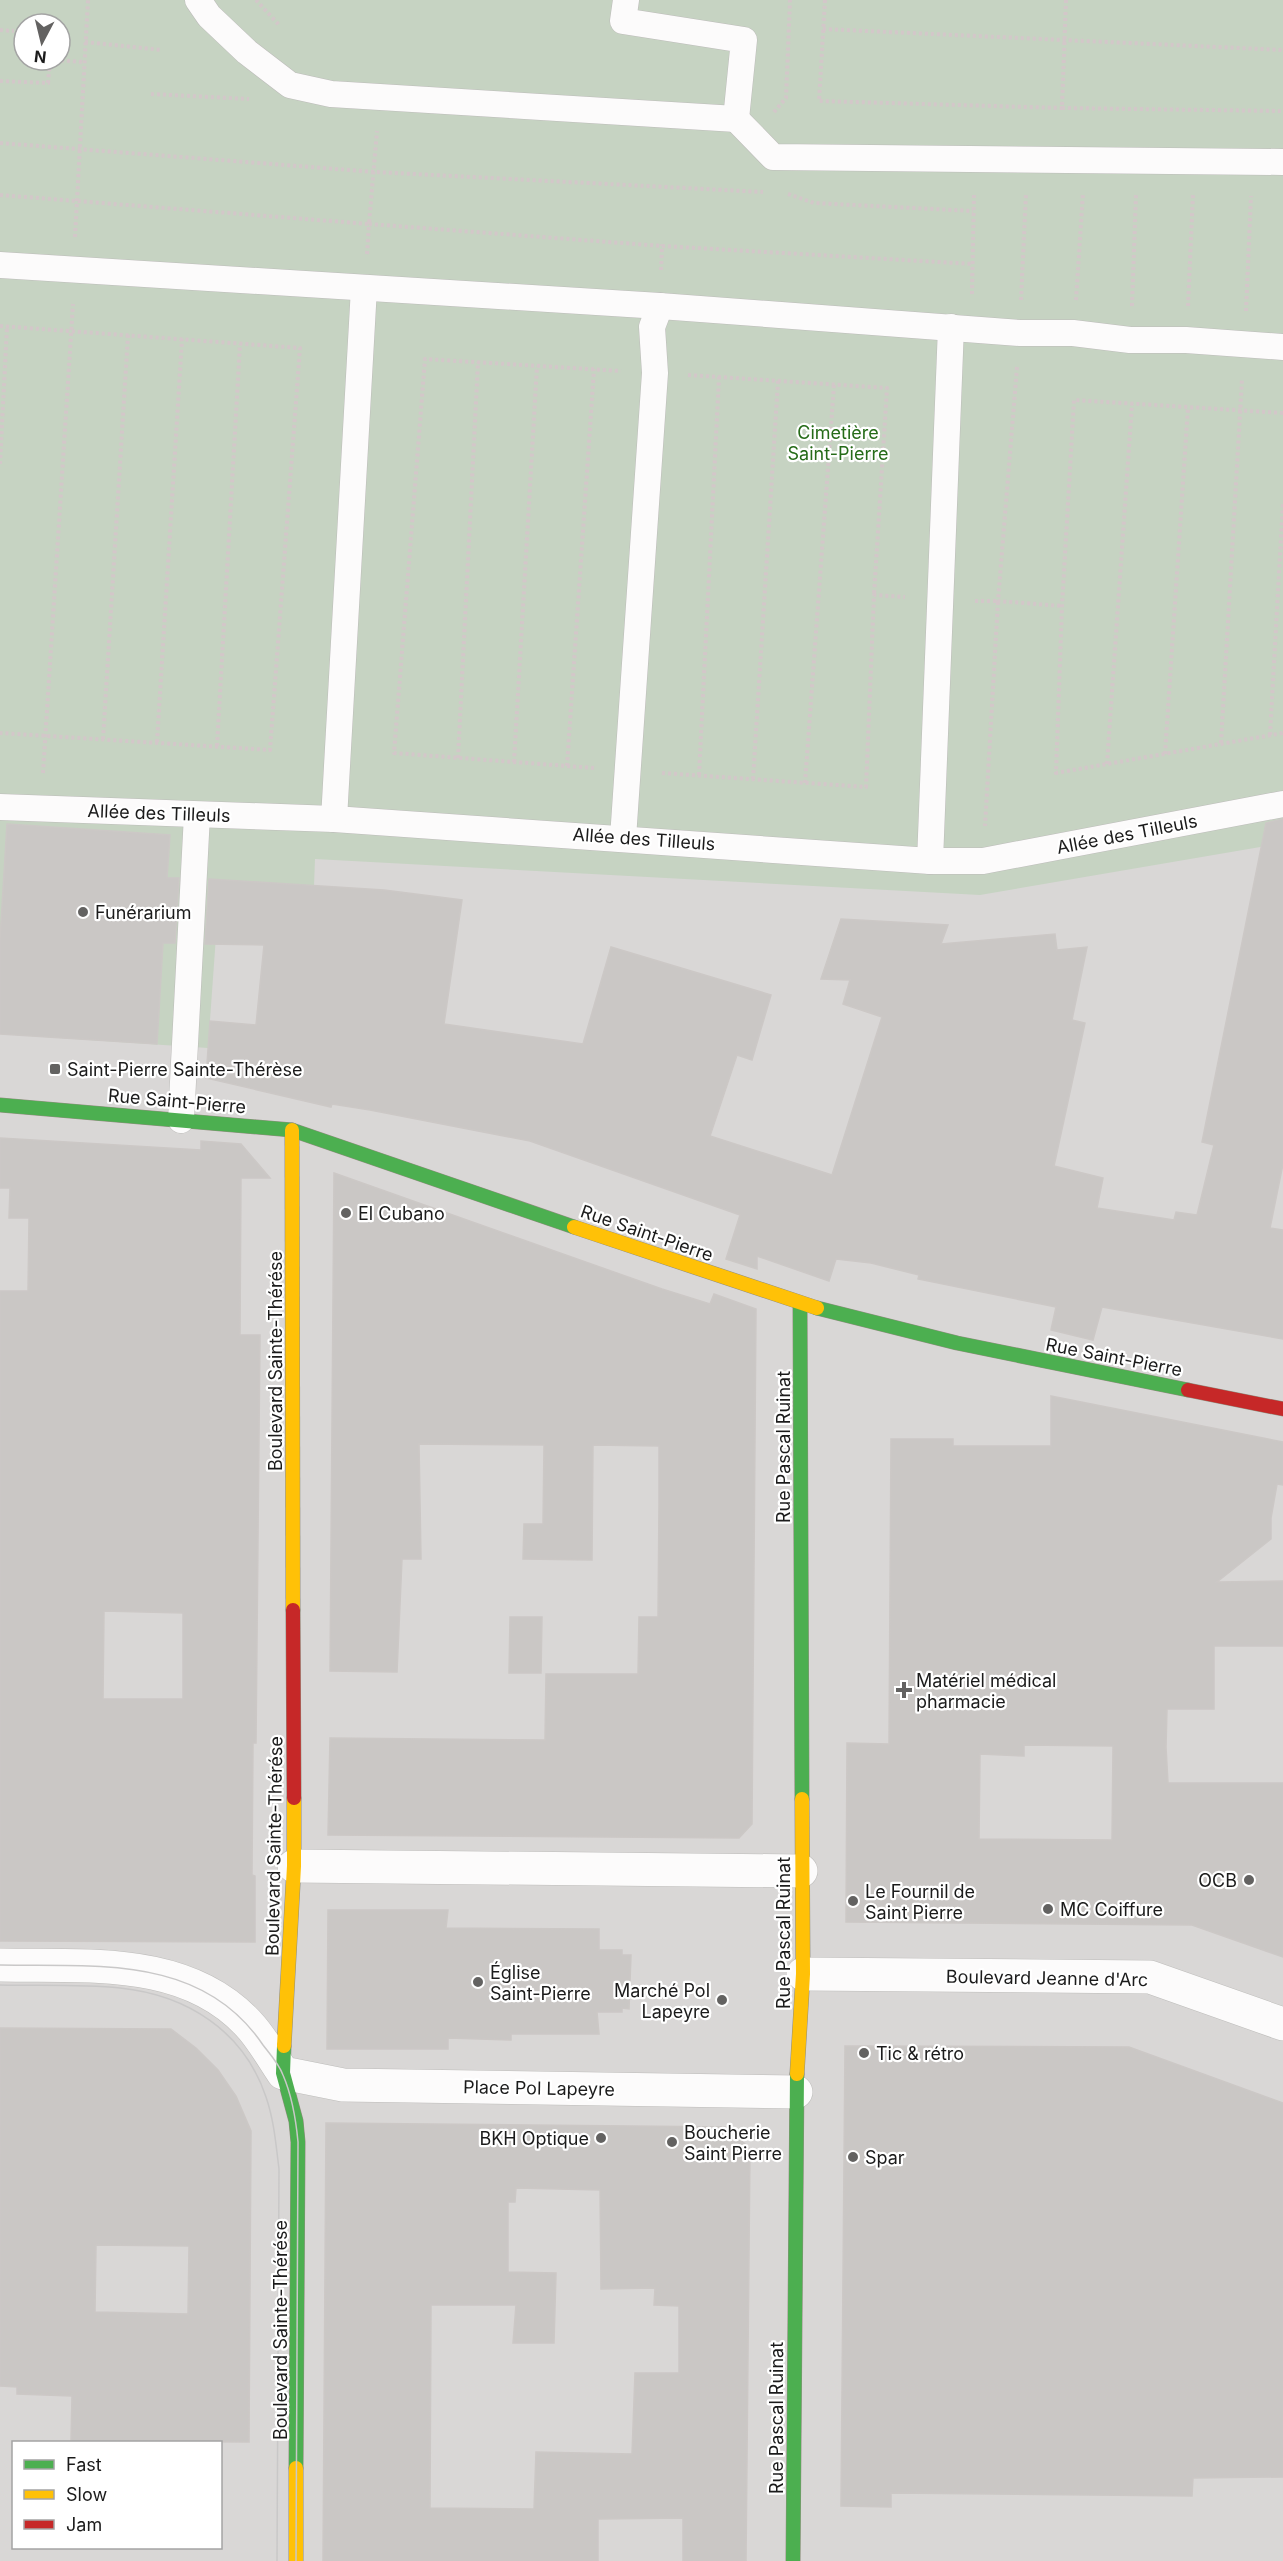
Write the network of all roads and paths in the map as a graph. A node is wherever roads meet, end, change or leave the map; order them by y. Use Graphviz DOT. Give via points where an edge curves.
graph roads {
  1 [pos="88,0"];
  2 [pos="198,0"];
  3 [pos="256,0"];
  4 [pos="626,0"];
  5 [pos="790,0"];
  6 [pos="825,0"];
  7 [pos="1066,0"];
  8 [pos="280,26"];
  9 [pos="823,29"];
  10 [pos="85,42"];
  11 [pos="1065,42"];
  12 [pos="162,50"];
  13 [pos="1283,50"];
  14 [pos="72,61"];
  15 [pos="84,62"];
  16 [pos="49,72"];
  17 [pos="0,81"];
  18 [pos="290,85"];
  19 [pos="151,94"];
  20 [pos="1062,108"];
  21 [pos="1283,111"];
  22 [pos="744,128"];
  23 [pos="0,143"];
  24 [pos="79,148"];
  25 [pos="975,159"];
  26 [pos="1028,160"];
  27 [pos="1085,160"];
  28 [pos="1137,161"];
  29 [pos="1194,161"];
  30 [pos="1252,162"];
  31 [pos="1283,162"];
  32 [pos="375,172"];
  33 [pos="765,192"];
  34 [pos="777,193"];
  35 [pos="0,195"];
  36 [pos="76,200"];
  37 [pos="974,211"];
  38 [pos="369,224"];
  39 [pos="662,246"];
  40 [pos="973,264"];
  41 [pos="0,265"];
  42 [pos="364,288"];
  43 [pos="660,306"];
  44 [pos="0,326"];
  45 [pos="8,327"];
  46 [pos="961,327"];
  47 [pos="72,331"];
  48 [pos="1020,333"];
  49 [pos="1073,333"];
  50 [pos="128,335"];
  51 [pos="182,339"];
  52 [pos="1131,340"];
  53 [pos="1186,340"];
  54 [pos="240,344"];
  55 [pos="1244,345"];
  56 [pos="1283,347"];
  57 [pos="424,359"];
  58 [pos="477,362"];
  59 [pos="537,366"];
  60 [pos="594,369"];
  61 [pos="719,377"];
  62 [pos="778,381"];
  63 [pos="834,385"];
  64 [pos="887,388"];
  65 [pos="1132,404"];
  66 [pos="1188,407"];
  67 [pos="1240,411"];
  68 [pos="1283,413"];
  69 [pos="0,464"];
  70 [pos="1283,502"];
  71 [pos="874,595"];
  72 [pos="940,599"];
  73 [pos="998,601"];
  74 [pos="1062,606"];
  75 [pos="0,733"];
  76 [pos="1283,733"];
  77 [pos="46,735"];
  78 [pos="1270,735"];
  79 [pos="103,739"];
  80 [pos="157,742"];
  81 [pos="1221,743"];
  82 [pos="218,746"];
  83 [pos="394,753"];
  84 [pos="1165,754"];
  85 [pos="458,758"];
  86 [pos="514,762"];
  87 [pos="1107,764"];
  88 [pos="567,766"];
  89 [pos="699,775"];
  90 [pos="753,779"];
  91 [pos="805,783"];
  92 [pos="866,787"];
  93 [pos="1283,804"];
  94 [pos="0,807"];
  95 [pos="41,810"];
  96 [pos="197,815"];
  97 [pos="334,819"];
  98 [pos="623,838"];
  99 [pos="930,861"];
  100 [pos="983,861"];
  101 [pos="0,1105"];
  102 [pos="181,1120"];
  103 [pos="292,1130"];
  104 [pos="800,1304"];
  105 [pos="1283,1409"];
  106 [pos="294,1866"];
  107 [pos="801,1871"];
  108 [pos="0,1965"];
  109 [pos="803,1974"];
  110 [pos="1283,2024"];
  111 [pos="283,2073"];
  112 [pos="796,2092"];
  113 [pos="296,2561"];
  114 [pos="793,2561"];
  1 -- 10 [label="path"];
  2 -- 18 [label="lane" via="247,52"];
  3 -- 8 [label="path"];
  4 -- 22 [label="lane" via="623,21 744,40"];
  5 -- 22 [label="path" via="786,98"];
  6 -- 9 [label="path"];
  7 -- 11 [label="path"];
  9 -- 11 [label="path"];
  9 -- 20 [label="path" via="819,101"];
  10 -- 12 [label="path"];
  10 -- 15 [label="path"];
  11 -- 13 [label="path"];
  11 -- 20 [label="path"];
  14 -- 15 [label="path"];
  15 -- 24 [label="path"];
  16 -- 17 [label="path" via="48,83"];
  18 -- 19 [label="path" via="262,100"];
  18 -- 22 [label="lane" via="331,94"];
  20 -- 21 [label="path"];
  22 -- 25 [label="lane" via="773,158"];
  23 -- 24 [label="path"];
  24 -- 32 [label="path"];
  24 -- 36 [label="path"];
  25 -- 26 [label="lane"];
  25 -- 37 [label="path"];
  26 -- 27 [label="lane"];
  26 -- 48 [label="path"];
  27 -- 28 [label="lane"];
  27 -- 49 [label="path"];
  28 -- 29 [label="lane"];
  28 -- 52 [label="path"];
  29 -- 30 [label="lane"];
  29 -- 53 [label="path"];
  30 -- 31 [label="lane"];
  30 -- 55 [label="path"];
  32 -- 33 [label="path"];
  32 -- 38 [label="path"];
  34 -- 37 [label="path" via="814,202"];
  35 -- 36 [label="path"];
  36 -- 38 [label="path"];
  37 -- 40 [label="path"];
  38 -- 39 [label="path"];
  38 -- 42 [label="path"];
  39 -- 40 [label="path"];
  39 -- 43 [label="path"];
  40 -- 46 [label="path"];
  41 -- 42 [label="lane"];
  42 -- 43 [label="lane"];
  42 -- 97 [label="lane"];
  43 -- 46 [label="lane"];
  43 -- 98 [label="lane" via="652,327 655,373"];
  44 -- 45 [label="path"];
  45 -- 47 [label="path"];
  45 -- 69 [label="path"];
  46 -- 48 [label="lane"];
  46 -- 72 [label="lane"];
  47 -- 50 [label="path"];
  47 -- 77 [label="path"];
  48 -- 49 [label="lane"];
  48 -- 73 [label="path"];
  49 -- 52 [label="lane"];
  50 -- 51 [label="path"];
  50 -- 79 [label="path"];
  51 -- 54 [label="path"];
  51 -- 80 [label="path"];
  52 -- 53 [label="lane"];
  53 -- 55 [label="lane"];
  54 -- 82 [label="path"];
  54 -- 82 [label="path" via="300,348 270,750"];
  55 -- 56 [label="lane"];
  55 -- 67 [label="path"];
  57 -- 83 [label="path"];
  58 -- 85 [label="path"];
  59 -- 86 [label="path"];
  60 -- 88 [label="path"];
  61 -- 89 [label="path"];
  62 -- 90 [label="path"];
  63 -- 91 [label="path"];
  64 -- 71 [label="path"];
  65 -- 66 [label="path"];
  65 -- 74 [label="path" via="1074,400"];
  65 -- 87 [label="path"];
  66 -- 67 [label="path"];
  66 -- 84 [label="path"];
  67 -- 68 [label="path"];
  67 -- 81 [label="path"];
  70 -- 78 [label="path"];
  71 -- 72 [label="path"];
  71 -- 92 [label="path"];
  72 -- 73 [label="path"];
  72 -- 99 [label="lane"];
  73 -- 74 [label="path"];
  73 -- 100 [label="path"];
  74 -- 87 [label="path" via="1056,773"];
  75 -- 77 [label="path"];
  76 -- 78 [label="path"];
  77 -- 79 [label="path"];
  77 -- 95 [label="path"];
  78 -- 81 [label="path"];
  79 -- 80 [label="path"];
  80 -- 82 [label="path"];
  81 -- 84 [label="path"];
  84 -- 87 [label="path"];
  93 -- 100 [label="lane, Allée des Tilleuls"];
  94 -- 95 [label="lane, Allée des Tilleuls"];
  95 -- 96 [label="lane, Allée des Tilleuls"];
  96 -- 97 [label="lane, Allée des Tilleuls"];
  96 -- 102 [label="lane"];
  97 -- 98 [label="lane, Allée des Tilleuls"];
  98 -- 99 [label="lane, Allée des Tilleuls"];
  99 -- 100 [label="lane, Allée des Tilleuls"];
  101 -- 102 [label="street, Rue Saint-Pierre"];
  102 -- 103 [label="street, Rue Saint-Pierre"];
  103 -- 104 [label="street, Rue Saint-Pierre"];
  103 -- 106 [label="street, Boulevard Sainte-Thérése"];
  104 -- 105 [label="street, Rue Saint-Pierre" via="957,1343"];
  104 -- 107 [label="street, Rue Pascal Ruinat"];
  106 -- 107 [label="street"];
  106 -- 111 [label="street, Boulevard Sainte-Thérése"];
  107 -- 109 [label="street, Rue Pascal Ruinat"];
  108 -- 111 [label="street" via="137,1969 176,1978 222,2001 251,2028"];
  109 -- 110 [label="street, Boulevard Jeanne d'Arc" via="1150,1977"];
  109 -- 112 [label="street, Rue Pascal Ruinat"];
  111 -- 112 [label="street, Place Pol Lapeyre" via="343,2085"];
  111 -- 113 [label="street, Boulevard Sainte-Thérése" via="298,2142"];
  112 -- 114 [label="street, Rue Pascal Ruinat"];
}
